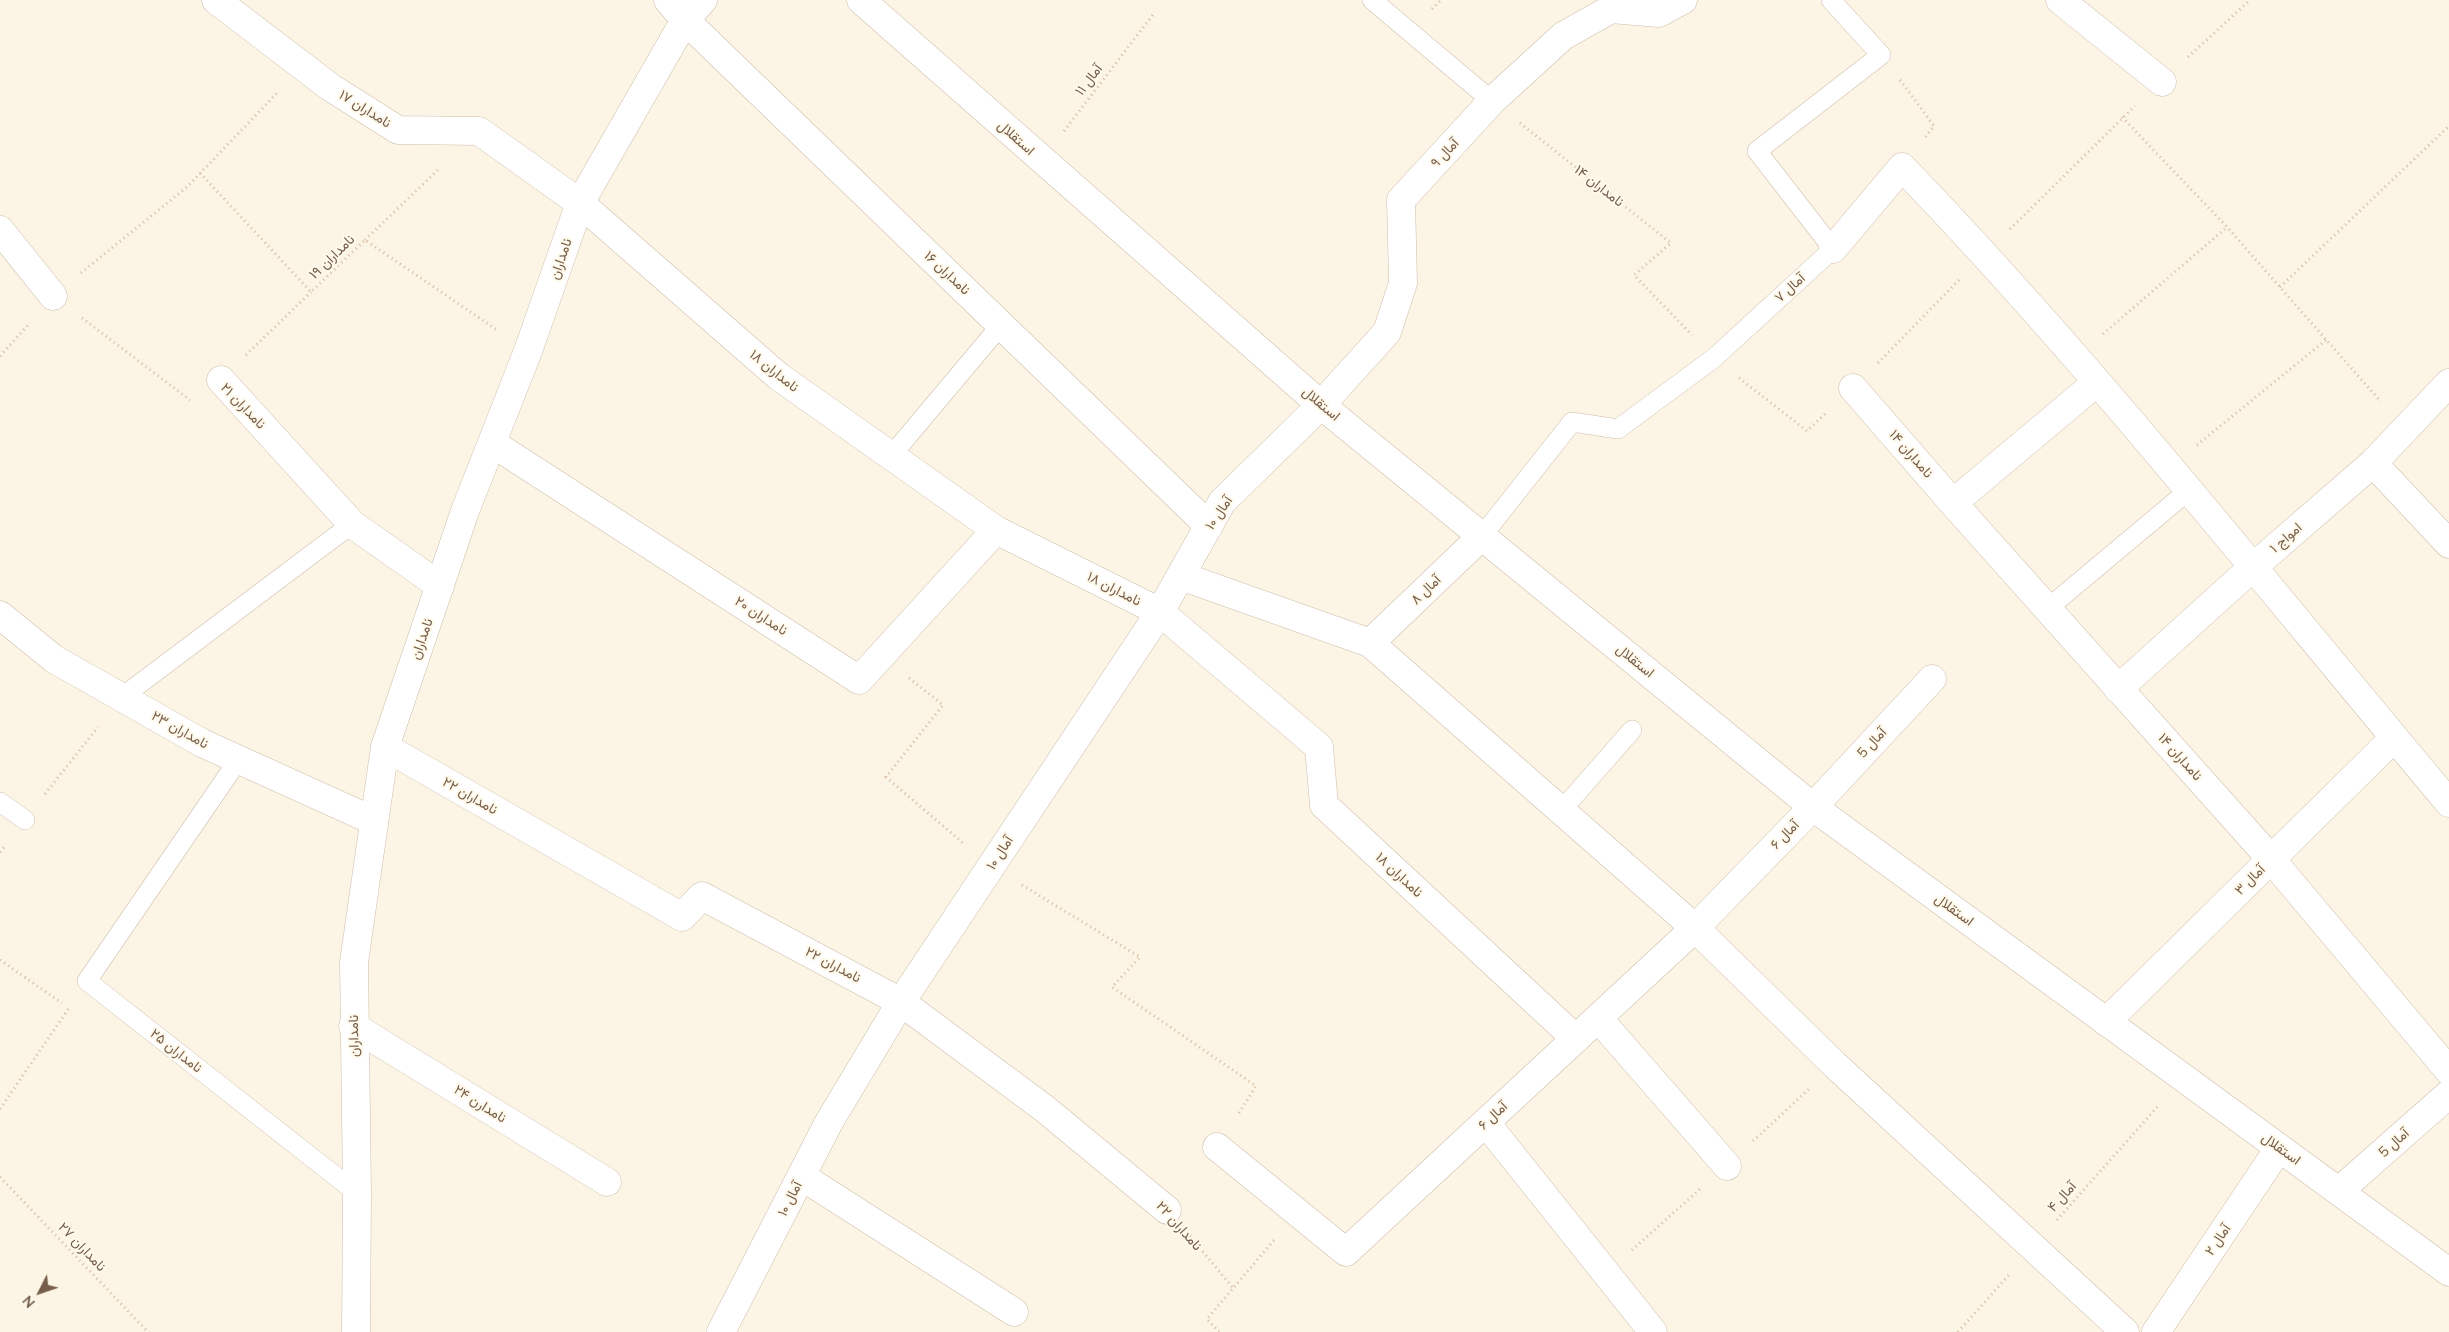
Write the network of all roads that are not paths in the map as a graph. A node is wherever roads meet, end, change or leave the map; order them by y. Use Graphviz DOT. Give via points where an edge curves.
graph roads {
  1 [pos="216,0"];
  2 [pos="703,0"];
  3 [pos="861,0"];
  4 [pos="1372,0"];
  5 [pos="1683,0"];
  6 [pos="1831,0"];
  7 [pos="2060,0"];
  8 [pos="676,10"];
  9 [pos="2162,82"];
  10 [pos="1492,101"];
  11 [pos="580,203"];
  12 [pos="0,230"];
  13 [pos="1833,249"];
  14 [pos="53,296"];
  15 [pos="1001,325"];
  16 [pos="221,380"];
  17 [pos="2096,383"];
  18 [pos="2449,383"];
  19 [pos="1854,388"];
  20 [pos="1321,404"];
  21 [pos="492,443"];
  22 [pos="891,456"];
  23 [pos="2373,463"];
  24 [pos="2188,491"];
  25 [pos="1953,503"];
  26 [pos="352,524"];
  27 [pos="1209,526"];
  28 [pos="996,530"];
  29 [pos="1482,536"];
  30 [pos="2449,544"];
  31 [pos="2252,568"];
  32 [pos="1181,576"];
  33 [pos="440,586"];
  34 [pos="2047,609"];
  35 [pos="1160,612"];
  36 [pos="0,614"];
  37 [pos="1370,643"];
  38 [pos="1932,679"];
  39 [pos="2118,689"];
  40 [pos="122,697"];
  41 [pos="1632,730"];
  42 [pos="2394,738"];
  43 [pos="385,747"];
  44 [pos="239,759"];
  45 [pos="0,802"];
  46 [pos="2449,803"];
  47 [pos="1813,807"];
  48 [pos="1561,811"];
  49 [pos="25,820"];
  50 [pos="374,821"];
  51 [pos="2271,859"];
  52 [pos="1695,928"];
  53 [pos="901,1002"];
  54 [pos="1598,1018"];
  55 [pos="2106,1022"];
  56 [pos="354,1026"];
  57 [pos="1576,1039"];
  58 [pos="2449,1071"];
  59 [pos="2449,1094"];
  60 [pos="1486,1123"];
  61 [pos="1217,1147"];
  62 [pos="2279,1148"];
  63 [pos="1727,1166"];
  64 [pos="801,1176"];
  65 [pos="607,1182"];
  66 [pos="2339,1192"];
  67 [pos="357,1193"];
  68 [pos="1167,1210"];
  69 [pos="2449,1272"];
  70 [pos="1014,1312"];
  71 [pos="356,1332"];
  72 [pos="721,1332"];
  73 [pos="1653,1332"];
  74 [pos="2125,1332"];
  75 [pos="2156,1332"];
  1 -- 11 [label="street, نامداران ۱۷" via="330,87 398,130 479,131"];
  2 -- 8 [label="street, نامداران"];
  3 -- 20 [label="street, استقلال"];
  4 -- 10 [label="lane"];
  5 -- 10 [label="street, آمال ۹" via="1659,13 1610,9 1564,36"];
  6 -- 13 [label="lane" via="1881,55 1757,150"];
  7 -- 9 [label="street"];
  8 -- 11 [label="street, نامداران"];
  8 -- 15 [label="street, نامداران ۱۶"];
  10 -- 20 [label="street, آمال ۹" via="1401,200 1403,283 1388,332"];
  11 -- 21 [label="street, نامداران"];
  11 -- 22 [label="street, نامداران ۱۸" via="778,376"];
  12 -- 14 [label="street"];
  13 -- 17 [label="street" via="1902,167 1985,254"];
  13 -- 29 [label="lane, آمال ۷" via="1714,358 1618,429 1572,422"];
  15 -- 22 [label="lane"];
  15 -- 27 [label="street, نامداران ۱۶"];
  16 -- 26 [label="street, نامداران ۲۱"];
  17 -- 24 [label="street"];
  17 -- 25 [label="street"];
  18 -- 23 [label="street, امواج ۱"];
  19 -- 25 [label="street, نامداران ۱۴"];
  20 -- 27 [label="street, آمال ۱۰" via="1222,502"];
  20 -- 29 [label="street, استقلال"];
  21 -- 28 [label="street, نامداران ۲۰" via="859,680"];
  21 -- 33 [label="street, نامداران"];
  22 -- 28 [label="street, نامداران ۱۸"];
  23 -- 30 [label="street"];
  23 -- 31 [label="street, امواج ۱"];
  24 -- 31 [label="street"];
  24 -- 34 [label="lane"];
  25 -- 34 [label="street, نامداران ۱۴"];
  26 -- 33 [label="street, نامداران ۲۱"];
  26 -- 40 [label="lane"];
  27 -- 32 [label="street, آمال ۱۰"];
  28 -- 35 [label="street, نامداران ۱۸"];
  29 -- 37 [label="street, آمال ۸"];
  29 -- 47 [label="street, استقلال"];
  31 -- 39 [label="street, امواج ۱"];
  31 -- 42 [label="street"];
  32 -- 35 [label="street, آمال ۱۰"];
  32 -- 37 [label="street"];
  33 -- 43 [label="street, نامداران"];
  34 -- 39 [label="street, نامداران ۱۴"];
  35 -- 53 [label="street, آمال ۱۰"];
  35 -- 57 [label="street, نامداران ۱۸" via="1319,748 1324,805"];
  36 -- 40 [label="street, نامداران ۲۳" via="54,659"];
  37 -- 48 [label="street"];
  38 -- 47 [label="street, آمال 5"];
  39 -- 51 [label="street, نامداران ۱۴"];
  40 -- 44 [label="street, نامداران ۲۳" via="202,743"];
  41 -- 48 [label="lane"];
  42 -- 46 [label="street"];
  42 -- 51 [label="street, آمال ۳"];
  43 -- 50 [label="street, نامداران"];
  43 -- 53 [label="street, نامداران ۲۲" via="682,917 702,896"];
  44 -- 50 [label="street, نامداران ۲۳"];
  44 -- 67 [label="lane, نامداران ۲۵" via="87,981"];
  45 -- 49 [label="lane"];
  47 -- 52 [label="street, آمال ۶"];
  47 -- 55 [label="street, استقلال"];
  48 -- 52 [label="street"];
  50 -- 56 [label="street, نامداران" via="354,962"];
  51 -- 55 [label="street, آمال ۳"];
  51 -- 58 [label="street, نامداران ۱۴"];
  52 -- 54 [label="street, آمال ۶"];
  52 -- 74 [label="street" via="1835,1065"];
  53 -- 64 [label="street, آمال ۱۰" via="829,1122"];
  53 -- 68 [label="street, نامداران ۲۲" via="1045,1109"];
  54 -- 57 [label="street, آمال ۶"];
  54 -- 63 [label="street"];
  55 -- 62 [label="street, استقلال"];
  56 -- 65 [label="street, نامدارن ۲۴"];
  56 -- 67 [label="street, نامداران"];
  57 -- 60 [label="street, آمال ۶"];
  59 -- 66 [label="street, آمال 5"];
  60 -- 61 [label="street, آمال ۶" via="1346,1252"];
  60 -- 73 [label="street"];
  62 -- 66 [label="street, استقلال"];
  62 -- 75 [label="street, آمال ۲"];
  64 -- 70 [label="street"];
  64 -- 72 [label="street, آمال ۱۰"];
  66 -- 69 [label="street, استقلال"];
  67 -- 71 [label="street, نامداران"];
}
